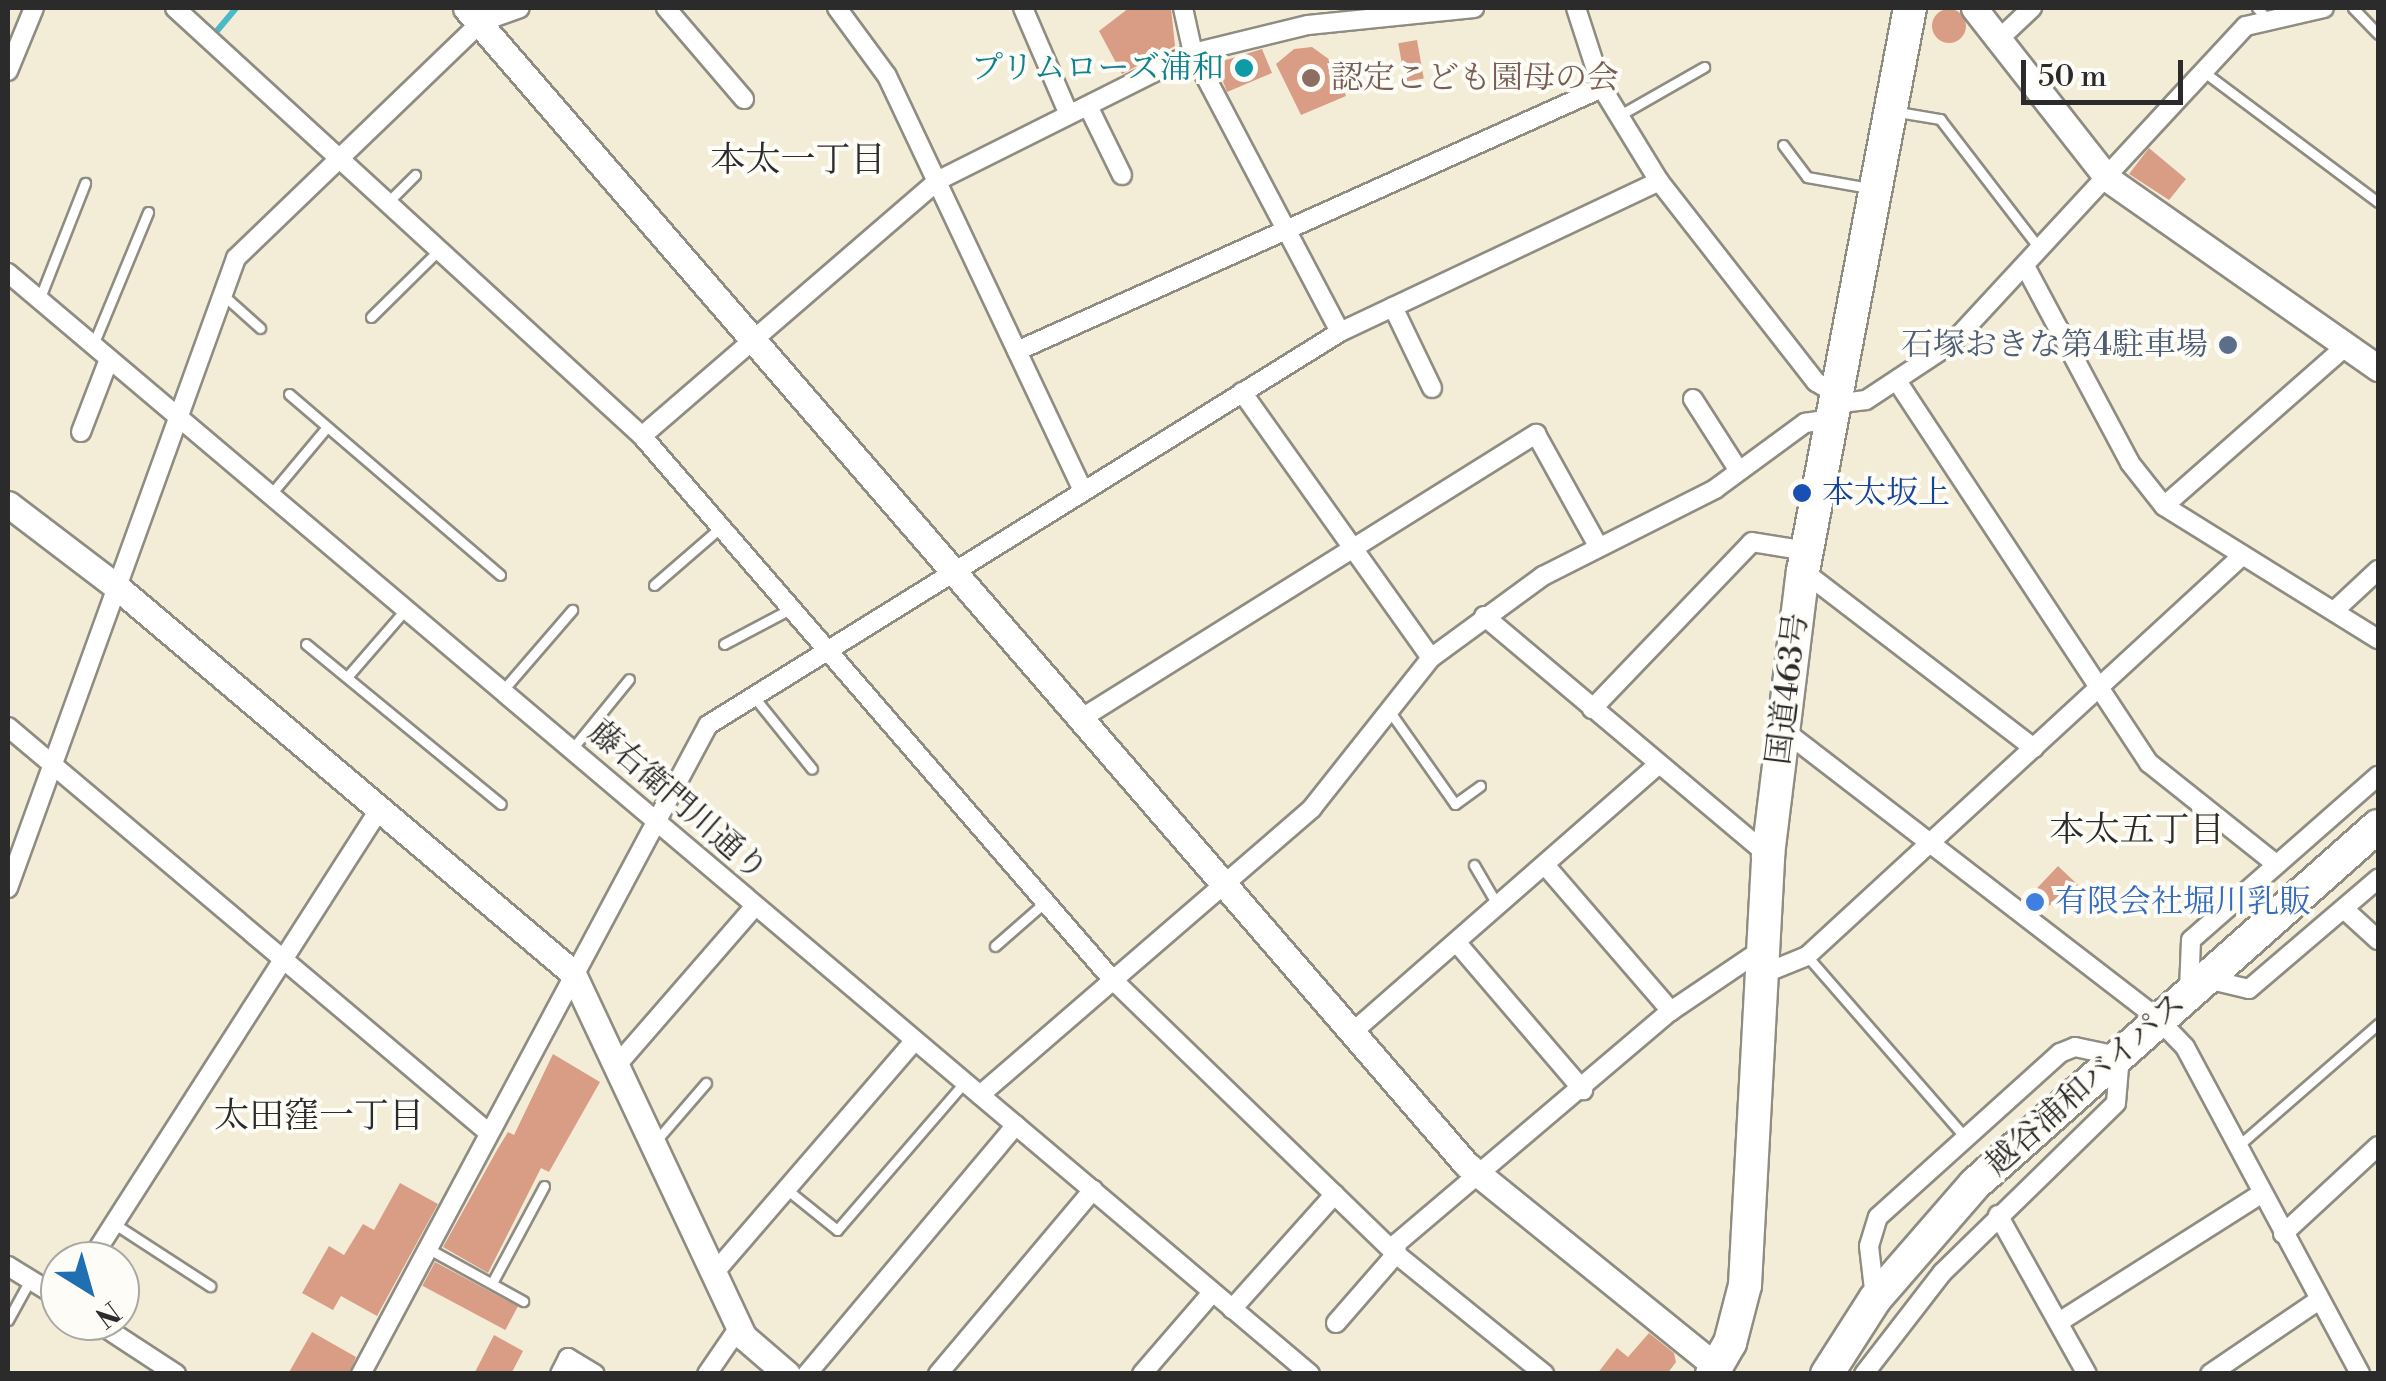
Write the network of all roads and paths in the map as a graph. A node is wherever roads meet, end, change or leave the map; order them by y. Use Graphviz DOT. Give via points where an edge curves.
graph roads {
  1 [pos="34,8"];
  2 [pos="175,8"];
  3 [pos="520,8"];
  4 [pos="666,8"];
  5 [pos="837,8"];
  6 [pos="1023,8"];
  7 [pos="1182,8"];
  8 [pos="1474,8"];
  9 [pos="1576,8"];
  10 [pos="1910,8"];
  11 [pos="1974,8"];
  12 [pos="2032,8"];
  13 [pos="2324,8"];
  14 [pos="2353,8"];
  15 [pos="477,12"];
  16 [pos="2263,14"];
  17 [pos="2378,34"];
  18 [pos="1998,40"];
  19 [pos="1193,53"];
  20 [pos="1704,67"];
  21 [pos="2200,69"];
  22 [pos="8,71"];
  23 [pos="1602,88"];
  24 [pos="744,99"];
  25 [pos="1088,106"];
  26 [pos="1891,111"];
  27 [pos="1069,115"];
  28 [pos="1619,116"];
  29 [pos="1783,145"];
  30 [pos="341,157"];
  31 [pos="415,175"];
  32 [pos="1122,175"];
  33 [pos="2108,179"];
  34 [pos="938,181"];
  35 [pos="1659,181"];
  36 [pos="86,182"];
  37 [pos="1876,189"];
  38 [pos="389,201"];
  39 [pos="2378,202"];
  40 [pos="148,212"];
  41 [pos="1284,227"];
  42 [pos="440,249"];
  43 [pos="2040,250"];
  44 [pos="2025,266"];
  45 [pos="8,274"];
  46 [pos="222,294"];
  47 [pos="39,300"];
  48 [pos="1393,307"];
  49 [pos="370,317"];
  50 [pos="260,328"];
  51 [pos="1340,332"];
  52 [pos="758,340"];
  53 [pos="93,345"];
  54 [pos="2346,346"];
  55 [pos="1017,350"];
  56 [pos="109,358"];
  57 [pos="2378,368"];
  58 [pos="1897,380"];
  59 [pos="1432,388"];
  60 [pos="1242,392"];
  61 [pos="290,394"];
  62 [pos="1693,399"];
  63 [pos="1833,408"];
  64 [pos="176,415"];
  65 [pos="327,426"];
  66 [pos="81,432"];
  67 [pos="642,436"];
  68 [pos="1739,471"];
  69 [pos="1083,490"];
  70 [pos="270,494"];
  71 [pos="8,504"];
  72 [pos="2164,506"];
  73 [pos="721,526"];
  74 [pos="1598,546"];
  75 [pos="1353,548"];
  76 [pos="2243,556"];
  77 [pos="1805,561"];
  78 [pos="954,570"];
  79 [pos="2378,570"];
  80 [pos="500,575"];
  81 [pos="654,585"];
  82 [pos="117,587"];
  83 [pos="792,608"];
  84 [pos="406,609"];
  85 [pos="572,610"];
  86 [pos="2334,611"];
  87 [pos="1484,616"];
  88 [pos="2378,639"];
  89 [pos="306,644"];
  90 [pos="724,644"];
  91 [pos="828,650"];
  92 [pos="1431,658"];
  93 [pos="346,678"];
  94 [pos="629,680"];
  95 [pos="2100,688"];
  96 [pos="503,690"];
  97 [pos="754,697"];
  98 [pos="1388,708"];
  99 [pos="1592,709"];
  100 [pos="1082,718"];
  101 [pos="8,727"];
  102 [pos="1782,728"];
  103 [pos="572,748"];
  104 [pos="2034,748"];
  105 [pos="53,762"];
  106 [pos="1659,764"];
  107 [pos="812,769"];
  108 [pos="2378,776"];
  109 [pos="1480,786"];
  110 [pos="501,804"];
  111 [pos="379,810"];
  112 [pos="656,820"];
  113 [pos="2378,826"];
  114 [pos="1928,845"];
  115 [pos="1768,856"];
  116 [pos="2276,864"];
  117 [pos="1474,865"];
  118 [pos="1545,865"];
  119 [pos="2378,879"];
  120 [pos="1226,880"];
  121 [pos="8,888"];
  122 [pos="1045,902"];
  123 [pos="755,906"];
  124 [pos="1498,907"];
  125 [pos="2344,909"];
  126 [pos="2378,940"];
  127 [pos="1456,943"];
  128 [pos="994,946"];
  129 [pos="282,956"];
  130 [pos="1806,956"];
  131 [pos="1764,962"];
  132 [pos="572,972"];
  133 [pos="1111,978"];
  134 [pos="2196,985"];
  135 [pos="1672,1011"];
  136 [pos="2157,1018"];
  137 [pos="2378,1024"];
  138 [pos="1355,1030"];
  139 [pos="914,1041"];
  140 [pos="2119,1050"];
  141 [pos="616,1066"];
  142 [pos="706,1083"];
  143 [pos="972,1089"];
  144 [pos="1583,1090"];
  145 [pos="1016,1125"];
  146 [pos="488,1132"];
  147 [pos="1964,1135"];
  148 [pos="653,1144"];
  149 [pos="2238,1146"];
  150 [pos="2378,1146"];
  151 [pos="1479,1176"];
  152 [pos="544,1186"];
  153 [pos="786,1188"];
  154 [pos="1093,1190"];
  155 [pos="2262,1193"];
  156 [pos="1335,1194"];
  157 [pos="1998,1215"];
  158 [pos="113,1224"];
  159 [pos="2282,1234"];
  160 [pos="102,1241"];
  161 [pos="427,1248"];
  162 [pos="1396,1254"];
  163 [pos="8,1266"];
  164 [pos="714,1272"];
  165 [pos="30,1280"];
  166 [pos="492,1284"];
  167 [pos="40,1286"];
  168 [pos="210,1286"];
  169 [pos="1212,1293"];
  170 [pos="1875,1298"];
  171 [pos="523,1300"];
  172 [pos="2319,1300"];
  173 [pos="1232,1309"];
  174 [pos="8,1320"];
  175 [pos="2059,1322"];
  176 [pos="1336,1323"];
  177 [pos="740,1326"];
  178 [pos="126,1341"];
  179 [pos="1303,1371"];
  180 [pos="1719,1372"];
  181 [pos="176,1374"];
  182 [pos="361,1374"];
  183 [pos="560,1374"];
  184 [pos="596,1374"];
  185 [pos="708,1374"];
  186 [pos="787,1374"];
  187 [pos="807,1374"];
  188 [pos="938,1374"];
  189 [pos="1142,1374"];
  190 [pos="1544,1374"];
  191 [pos="1827,1374"];
  192 [pos="1864,1374"];
  193 [pos="2087,1374"];
  194 [pos="2210,1374"];
  195 [pos="2360,1374"];
  1 -- 22 [label="street"];
  2 -- 30 [label="street"];
  3 -- 15 [label="street"];
  4 -- 24 [label="street"];
  5 -- 34 [label="street" via="888,76"];
  6 -- 27 [label="street"];
  7 -- 19 [label="street"];
  8 -- 19 [label="street" via="1308,25"];
  9 -- 23 [label="street"];
  10 -- 26 [label="highway, 国道463号"];
  11 -- 18 [label="street"];
  12 -- 18 [label="street"];
  13 -- 16 [label="street"];
  14 -- 17 [label="lane"];
  15 -- 30 [label="street"];
  15 -- 52 [label="street"];
  16 -- 21 [label="street"];
  18 -- 33 [label="street"];
  19 -- 25 [label="street"];
  19 -- 41 [label="street"];
  20 -- 28 [label="lane"];
  21 -- 33 [label="street"];
  21 -- 39 [label="lane"];
  23 -- 28 [label="street"];
  23 -- 41 [label="street"];
  25 -- 27 [label="street"];
  25 -- 32 [label="street"];
  26 -- 37 [label="highway, 国道463号"];
  26 -- 43 [label="lane" via="1940,119"];
  27 -- 34 [label="street"];
  28 -- 35 [label="street"];
  29 -- 37 [label="lane" via="1807,177"];
  30 -- 38 [label="street"];
  30 -- 46 [label="street" via="236,258"];
  31 -- 38 [label="lane"];
  33 -- 43 [label="street"];
  33 -- 54 [label="street"];
  34 -- 52 [label="street"];
  34 -- 55 [label="street"];
  35 -- 48 [label="street"];
  35 -- 63 [label="street"];
  36 -- 47 [label="lane"];
  37 -- 63 [label="highway, 国道463号"];
  38 -- 42 [label="street"];
  40 -- 53 [label="lane"];
  41 -- 51 [label="street"];
  41 -- 55 [label="street"];
  42 -- 49 [label="lane"];
  42 -- 67 [label="street"];
  43 -- 44 [label="street"];
  44 -- 58 [label="street" via="1952,343"];
  44 -- 72 [label="street" via="2130,463"];
  45 -- 47 [label="street, 藤右衛門川通り"];
  46 -- 50 [label="lane"];
  46 -- 64 [label="street"];
  47 -- 53 [label="street, 藤右衛門川通り"];
  48 -- 51 [label="street"];
  48 -- 59 [label="street"];
  51 -- 60 [label="street"];
  52 -- 67 [label="street"];
  52 -- 78 [label="street"];
  53 -- 56 [label="street, 藤右衛門川通り"];
  54 -- 57 [label="street"];
  54 -- 72 [label="street"];
  55 -- 69 [label="street"];
  56 -- 64 [label="street, 藤右衛門川通り"];
  56 -- 66 [label="street"];
  58 -- 63 [label="street" via="1866,400"];
  58 -- 95 [label="street"];
  60 -- 69 [label="street"];
  60 -- 75 [label="street"];
  61 -- 65 [label="lane"];
  62 -- 68 [label="street"];
  63 -- 68 [label="street"];
  63 -- 77 [label="highway, 国道463号"];
  64 -- 70 [label="street, 藤右衛門川通り"];
  64 -- 82 [label="street"];
  65 -- 70 [label="lane"];
  65 -- 80 [label="lane"];
  67 -- 73 [label="street"];
  68 -- 74 [label="street"];
  69 -- 78 [label="street"];
  70 -- 84 [label="street, 藤右衛門川通り"];
  71 -- 82 [label="street"];
  72 -- 76 [label="street"];
  73 -- 81 [label="lane"];
  73 -- 83 [label="street"];
  74 -- 75 [label="street" via="1536,434"];
  74 -- 87 [label="street"];
  75 -- 92 [label="street"];
  75 -- 100 [label="street"];
  76 -- 86 [label="street"];
  76 -- 95 [label="street"];
  77 -- 99 [label="street" via="1752,542"];
  77 -- 102 [label="highway, 国道463号"];
  77 -- 104 [label="street"];
  78 -- 91 [label="street"];
  78 -- 100 [label="street"];
  79 -- 86 [label="street"];
  82 -- 105 [label="street"];
  82 -- 111 [label="street"];
  83 -- 90 [label="lane"];
  83 -- 91 [label="street"];
  84 -- 93 [label="lane"];
  84 -- 96 [label="street, 藤右衛門川通り"];
  85 -- 96 [label="lane"];
  86 -- 88 [label="street"];
  87 -- 92 [label="street"];
  87 -- 99 [label="street"];
  89 -- 93 [label="lane"];
  91 -- 97 [label="street"];
  91 -- 122 [label="street"];
  92 -- 98 [label="street"];
  93 -- 110 [label="lane"];
  94 -- 103 [label="lane"];
  95 -- 104 [label="street"];
  95 -- 116 [label="street" via="2149,763"];
  96 -- 103 [label="street, 藤右衛門川通り"];
  97 -- 107 [label="lane"];
  97 -- 112 [label="street" via="708,725"];
  98 -- 109 [label="lane" via="1456,804"];
  98 -- 120 [label="street" via="1312,808"];
  99 -- 106 [label="street"];
  100 -- 120 [label="street"];
  101 -- 105 [label="street"];
  102 -- 114 [label="street"];
  102 -- 115 [label="highway, 国道463号"];
  103 -- 112 [label="street, 藤右衛門川通り"];
  104 -- 114 [label="street"];
  105 -- 121 [label="street"];
  105 -- 129 [label="street"];
  106 -- 115 [label="street"];
  106 -- 118 [label="street"];
  108 -- 116 [label="street"];
  111 -- 129 [label="street"];
  111 -- 132 [label="street"];
  112 -- 123 [label="street, 藤右衛門川通り"];
  112 -- 132 [label="street"];
  113 -- 134 [label="highway, 越谷浦和バイパス"];
  114 -- 130 [label="street"];
  114 -- 136 [label="street"];
  115 -- 131 [label="highway, 国道463号"];
  116 -- 134 [label="street" via="2191,940"];
  117 -- 124 [label="lane"];
  118 -- 124 [label="street"];
  118 -- 135 [label="street"];
  119 -- 125 [label="street"];
  120 -- 133 [label="street"];
  120 -- 138 [label="street"];
  122 -- 128 [label="lane"];
  122 -- 133 [label="street"];
  123 -- 139 [label="street, 藤右衛門川通り"];
  123 -- 141 [label="street"];
  124 -- 127 [label="street"];
  125 -- 126 [label="street"];
  125 -- 134 [label="street" via="2248,989"];
  127 -- 138 [label="street"];
  127 -- 144 [label="street"];
  129 -- 146 [label="street"];
  129 -- 158 [label="street"];
  130 -- 131 [label="street"];
  130 -- 147 [label="lane"];
  131 -- 135 [label="street"];
  131 -- 180 [label="highway, 国道463号" via="1745,1284"];
  132 -- 141 [label="street"];
  132 -- 146 [label="street"];
  133 -- 143 [label="street"];
  133 -- 156 [label="street"];
  134 -- 136 [label="highway, 越谷浦和バイパス"];
  135 -- 144 [label="street"];
  136 -- 140 [label="highway, 越谷浦和バイパス"];
  136 -- 149 [label="street" via="2194,1060"];
  137 -- 149 [label="lane"];
  138 -- 151 [label="street"];
  139 -- 143 [label="street, 藤右衛門川通り"];
  139 -- 153 [label="street"];
  140 -- 147 [label="street" via="2067,1048"];
  140 -- 157 [label="street" via="2116,1103"];
  140 -- 170 [label="highway, 越谷浦和バイパス" via="1975,1184"];
  141 -- 148 [label="street"];
  142 -- 148 [label="lane"];
  143 -- 145 [label="street, 藤右衛門川通り"];
  143 -- 153 [label="lane" via="837,1230"];
  144 -- 151 [label="street"];
  145 -- 154 [label="street, 藤右衛門川通り"];
  145 -- 187 [label="street"];
  146 -- 161 [label="street"];
  147 -- 170 [label="street" via="1878,1217 1869,1246"];
  148 -- 164 [label="street"];
  149 -- 155 [label="street"];
  150 -- 159 [label="street"];
  151 -- 162 [label="street" via="1398,1243"];
  151 -- 180 [label="street"];
  152 -- 166 [label="lane"];
  153 -- 164 [label="street"];
  154 -- 169 [label="street, 藤右衛門川通り"];
  154 -- 188 [label="street"];
  155 -- 159 [label="street"];
  155 -- 175 [label="street"];
  156 -- 162 [label="street"];
  156 -- 173 [label="street"];
  157 -- 175 [label="street"];
  157 -- 192 [label="street" via="1942,1273"];
  158 -- 160 [label="street"];
  158 -- 168 [label="lane"];
  159 -- 172 [label="street"];
  161 -- 166 [label="lane"];
  161 -- 182 [label="street"];
  162 -- 176 [label="street"];
  162 -- 190 [label="street"];
  163 -- 165 [label="street"];
  164 -- 177 [label="street"];
  165 -- 167 [label="street"];
  165 -- 174 [label="lane"];
  166 -- 171 [label="lane"];
  169 -- 173 [label="street, 藤右衛門川通り"];
  169 -- 189 [label="street"];
  170 -- 191 [label="highway, 越谷浦和バイパス"];
  172 -- 194 [label="street"];
  172 -- 195 [label="street"];
  173 -- 179 [label="street, 藤右衛門川通り"];
  175 -- 193 [label="street"];
  177 -- 185 [label="street"];
  177 -- 186 [label="street"];
  178 -- 181 [label="street"];
  183 -- 184 [label="street" via="568,1358"];
}
